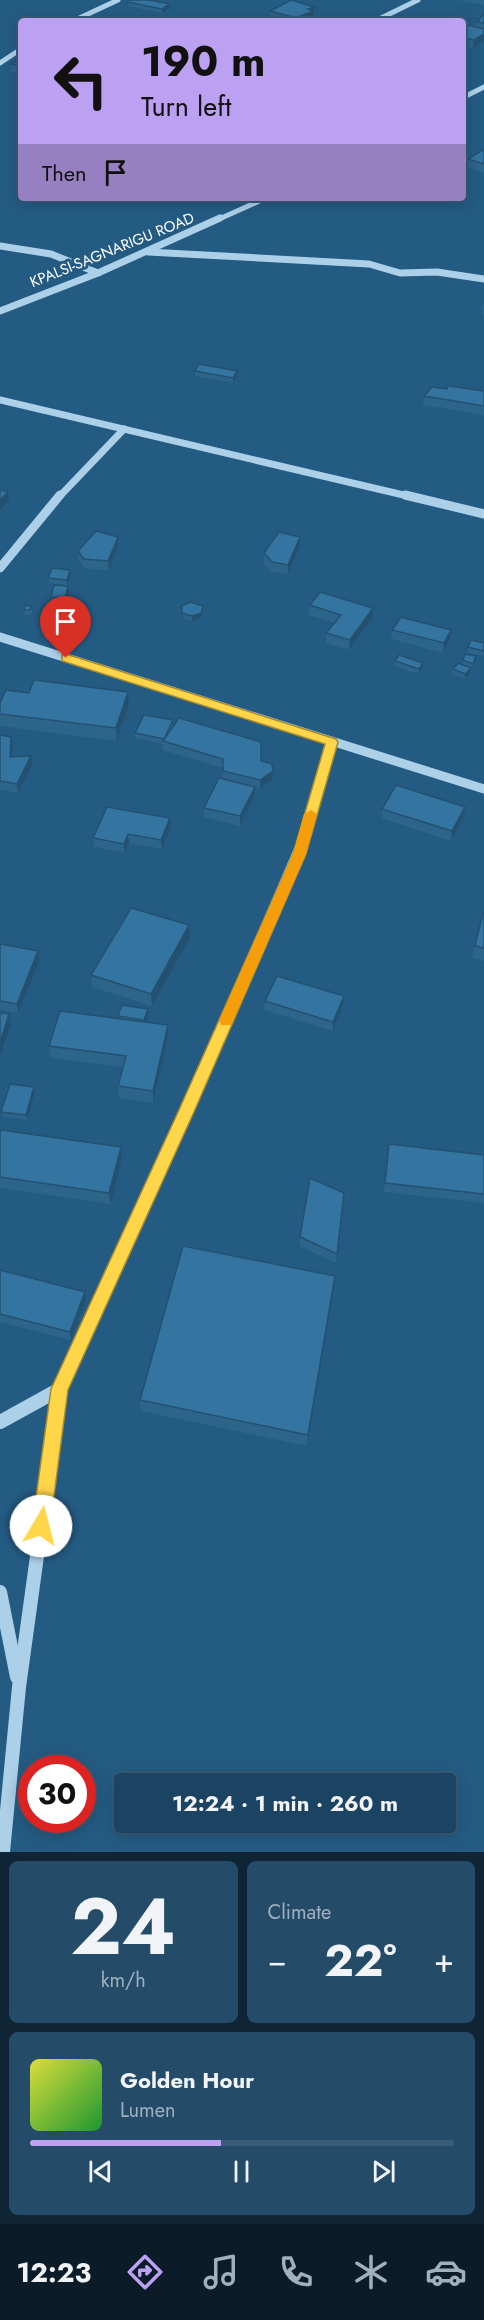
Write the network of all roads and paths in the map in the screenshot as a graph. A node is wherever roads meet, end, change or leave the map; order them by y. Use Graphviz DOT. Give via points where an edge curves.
graph roads {
  1 [pos="118,0"];
  2 [pos="418,0"];
  3 [pos="79,18"];
  4 [pos="381,18"];
  5 [pos="18,51"];
  6 [pos="0,63"];
  7 [pos="484,87"];
  8 [pos="466,96"];
  9 [pos="259,201"];
  10 [pos="0,246"];
  11 [pos="147,252"];
  12 [pos="98,273"];
  13 [pos="484,279"];
  14 [pos="1,307"];
  15 [pos="0,400"];
  16 [pos="124,429"];
  17 [pos="484,514"];
  18 [pos="0,568"];
  19 [pos="0,637"];
  20 [pos="332,742"];
  21 [pos="484,789"];
  22 [pos="60,1389"];
  23 [pos="0,1422"];
  24 [pos="0,1592"];
  25 [pos="19,1687"];
  26 [pos="3,1852"];
  1 -- 3 [label="street"];
  2 -- 4 [label="street"];
  5 -- 6 [label="street"];
  7 -- 8 [label="street"];
  9 -- 11 [label="street, KPALSI-SAGNARIGU ROAD"];
  10 -- 12 [label="street" via="50,253"];
  11 -- 12 [label="street, KPALSI-SAGNARIGU ROAD"];
  11 -- 13 [label="street" via="369,264 400,273 437,272"];
  12 -- 14 [label="street, KPALSI-SAGNARIGU ROAD"];
  15 -- 16 [label="street"];
  16 -- 17 [label="street"];
  16 -- 18 [label="street" via="55,501"];
  19 -- 20 [label="street"];
  20 -- 21 [label="street"];
  20 -- 22 [label="street" via="299,854"];
  22 -- 23 [label="street"];
  22 -- 25 [label="street"];
  24 -- 25 [label="street"];
  25 -- 26 [label="street"];
}
